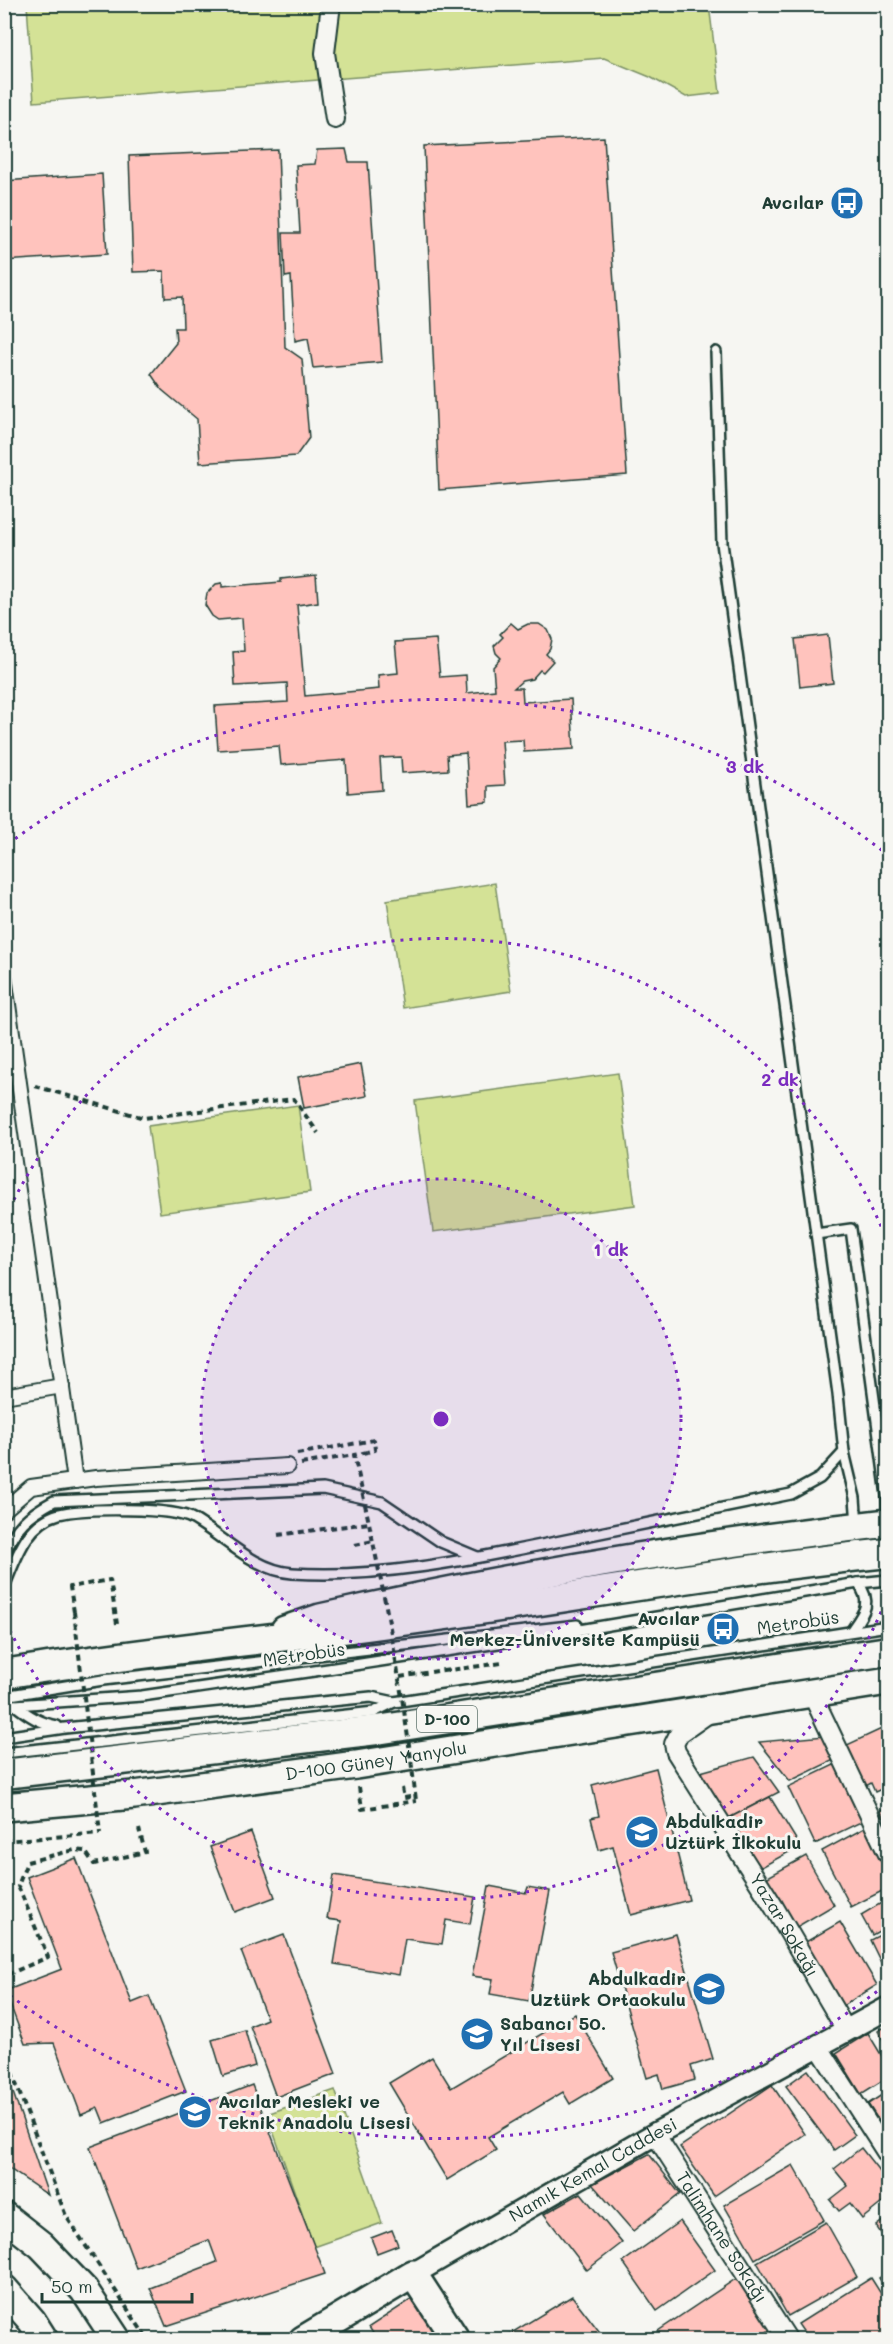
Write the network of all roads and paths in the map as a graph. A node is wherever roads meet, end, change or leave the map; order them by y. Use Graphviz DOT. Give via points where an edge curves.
graph roads {
  1 [pos="331,4"];
  2 [pos="335,119"];
  3 [pos="716,352"];
  4 [pos="4,976"];
  5 [pos="20,1081"];
  6 [pos="318,1133"];
  7 [pos="816,1234"];
  8 [pos="62,1386"];
  9 [pos="4,1396"];
  10 [pos="844,1452"];
  11 [pos="354,1455"];
  12 [pos="287,1466"];
  13 [pos="75,1480"];
  14 [pos="4,1510"];
  15 [pos="369,1522"];
  16 [pos="888,1522"];
  17 [pos="857,1527"];
  18 [pos="278,1535"];
  19 [pos="373,1541"];
  20 [pos="355,1545"];
  21 [pos="888,1553"];
  22 [pos="4,1555"];
  23 [pos="479,1557"];
  24 [pos="888,1580"];
  25 [pos="858,1582"];
  26 [pos="4,1587"];
  27 [pos="652,1617"];
  28 [pos="117,1624"];
  29 [pos="888,1626"];
  30 [pos="851,1631"];
  31 [pos="263,1638"];
  32 [pos="888,1651"];
  33 [pos="4,1663"];
  34 [pos="502,1663"];
  35 [pos="65,1664"];
  36 [pos="445,1664"];
  37 [pos="443,1671"];
  38 [pos="4,1674"];
  39 [pos="400,1677"];
  40 [pos="888,1681"];
  41 [pos="811,1692"];
  42 [pos="4,1696"];
  43 [pos="394,1702"];
  44 [pos="716,1709"];
  45 [pos="65,1728"];
  46 [pos="4,1737"];
  47 [pos="4,1753"];
  48 [pos="4,1774"];
  49 [pos="402,1788"];
  50 [pos="416,1799"];
  51 [pos="4,1806"];
  52 [pos="362,1809"];
  53 [pos="140,1828"];
  54 [pos="4,1841"];
  55 [pos="888,1854"];
  56 [pos="4,1963"];
  57 [pos="888,2008"];
  58 [pos="846,2030"];
  59 [pos="818,2046"];
  60 [pos="4,2052"];
  61 [pos="656,2133"];
  62 [pos="888,2155"];
  63 [pos="4,2198"];
  64 [pos="4,2216"];
  65 [pos="413,2274"];
  66 [pos="4,2289"];
  67 [pos="84,2290"];
  68 [pos="117,2339"];
  69 [pos="44,2340"];
  70 [pos="148,2340"];
  71 [pos="303,2340"];
  72 [pos="456,2340"];
  73 [pos="788,2340"];
  1 -- 2 [label="street" via="325,53"];
  3 -- 7 [label="lane" via="722,543"];
  4 -- 5 [label="street"];
  5 -- 6 [label="path" via="144,1118 294,1099"];
  5 -- 8 [label="street"];
  7 -- 10 [label="lane"];
  7 -- 16 [label="lane" via="851,1229"];
  8 -- 9 [label="street"];
  8 -- 13 [label="street"];
  10 -- 17 [label="lane"];
  10 -- 23 [label="lane" via="820,1478 791,1494"];
  11 -- 12 [label="path"];
  11 -- 12 [label="path, bridge" via="375,1450 374,1440 287,1456"];
  11 -- 15 [label="path, bridge"];
  12 -- 13 [label="street"];
  13 -- 14 [label="street" via="32,1487"];
  15 -- 18 [label="path"];
  15 -- 19 [label="path, bridge"];
  16 -- 17 [label="main road"];
  17 -- 31 [label="main road" via="761,1537 541,1572 320,1618"];
  19 -- 20 [label="path"];
  19 -- 39 [label="path, bridge"];
  21 -- 31 [label="highway"];
  22 -- 23 [label="lane" via="10,1538 29,1515 54,1501 323,1489 382,1502 441,1542"];
  23 -- 26 [label="lane" via="354,1574 289,1573 257,1563 191,1517 163,1510 101,1511 59,1515 39,1524 22,1545"];
  24 -- 25 [label="lane, Metrobüs"];
  25 -- 27 [label="lane, Metrobüs"];
  25 -- 30 [label="lane, Metrobüs" via="866,1593 867,1603"];
  27 -- 42 [label="lane, Metrobüs" via="103,1680"];
  27 -- 45 [label="lane, Metrobüs" via="142,1696 15,1705 42,1723"];
  28 -- 54 [label="path, bridge" via="110,1580 70,1587 100,1833"];
  29 -- 30 [label="lane, Metrobüs"];
  30 -- 43 [label="lane, Metrobüs"];
  31 -- 35 [label="highway"];
  32 -- 48 [label="highway, D-100" via="378,1730"];
  33 -- 35 [label="highway"];
  34 -- 37 [label="path"];
  35 -- 38 [label="highway"];
  36 -- 37 [label="path"];
  37 -- 39 [label="path"];
  39 -- 50 [label="path, bridge"];
  40 -- 41 [label="main road, D-100 Güney Yanyolu"];
  41 -- 44 [label="main road, D-100 Güney Yanyolu"];
  41 -- 55 [label="street"];
  43 -- 45 [label="lane, Metrobüs" via="371,1697"];
  43 -- 47 [label="lane, Metrobüs" via="374,1712"];
  44 -- 51 [label="main road, D-100 Güney Yanyolu" via="356,1765 134,1794"];
  44 -- 58 [label="street, Yazar Sokağı" via="679,1734 674,1744 676,1752"];
  45 -- 46 [label="lane, Metrobüs"];
  49 -- 50 [label="path, bridge" via="404,1798"];
  50 -- 52 [label="path"];
  53 -- 56 [label="path" via="145,1852 94,1864 85,1851 74,1850 27,1862 18,1886 48,1957 9,1974"];
  57 -- 58 [label="street, Namık Kemal Caddesi"];
  58 -- 59 [label="street, Namık Kemal Caddesi"];
  59 -- 61 [label="street, Namık Kemal Caddesi"];
  59 -- 62 [label="street"];
  60 -- 70 [label="path" via="66,2216"];
  61 -- 65 [label="street, Namık Kemal Caddesi"];
  61 -- 73 [label="street, Talimhane Sokağı"];
  63 -- 67 [label="main road" via="53,2241"];
  64 -- 67 [label="main road" via="41,2245"];
  65 -- 71 [label="main road, Namık Kemal Caddesi"];
  65 -- 72 [label="main road"];
  66 -- 69 [label="main road"];
  67 -- 68 [label="main road"];
}
